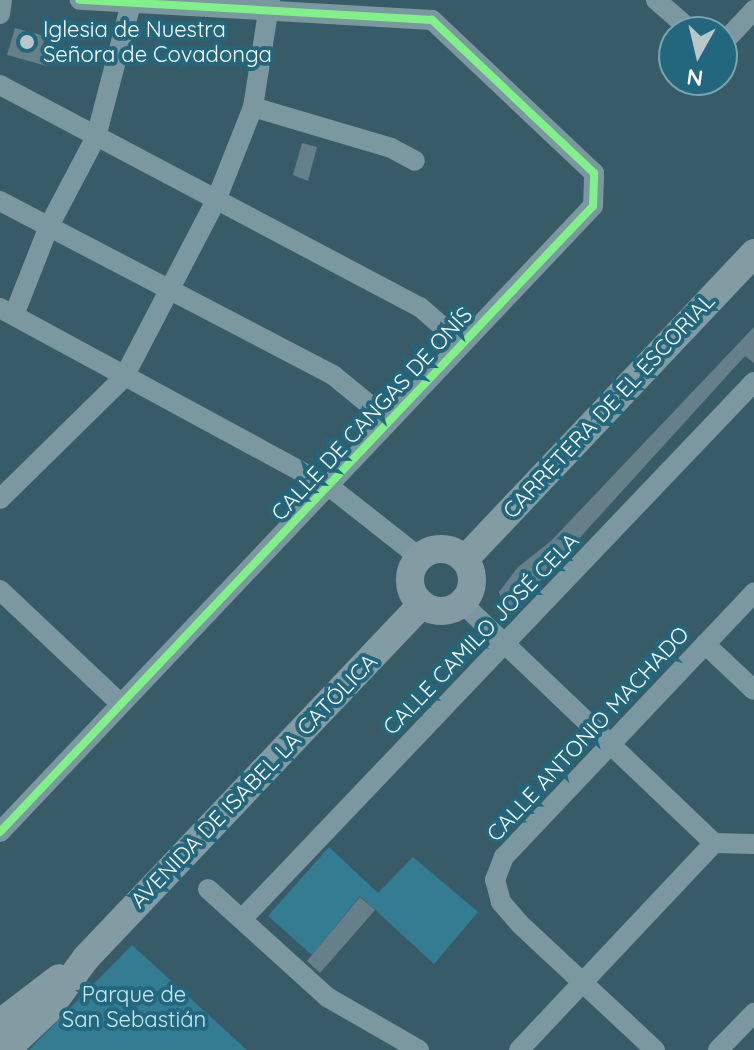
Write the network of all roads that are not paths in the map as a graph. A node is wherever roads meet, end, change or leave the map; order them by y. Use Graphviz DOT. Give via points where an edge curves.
graph roads {
  1 [pos="2,0"];
  2 [pos="80,0"];
  3 [pos="656,0"];
  4 [pos="132,2"];
  5 [pos="270,5"];
  6 [pos="754,10"];
  7 [pos="0,14"];
  8 [pos="674,16"];
  9 [pos="738,27"];
  10 [pos="0,85"];
  11 [pos="253,107"];
  12 [pos="96,137"];
  13 [pos="415,161"];
  14 [pos="217,198"];
  15 [pos="0,201"];
  16 [pos="49,226"];
  17 [pos="754,253"];
  18 [pos="169,291"];
  19 [pos="7,312"];
  20 [pos="461,343"];
  21 [pos="124,377"];
  22 [pos="754,382"];
  23 [pos="388,420"];
  24 [pos="330,487"];
  25 [pos="0,499"];
  26 [pos="419,557"];
  27 [pos="465,559"];
  28 [pos="0,590"];
  29 [pos="754,593"];
  30 [pos="462,603"];
  31 [pos="422,604"];
  32 [pos="506,642"];
  33 [pos="705,644"];
  34 [pos="754,690"];
  35 [pos="120,703"];
  36 [pos="610,743"];
  37 [pos="0,832"];
  38 [pos="714,843"];
  39 [pos="754,844"];
  40 [pos="208,889"];
  41 [pos="242,919"];
  42 [pos="86,958"];
  43 [pos="583,983"];
  44 [pos="754,1013"];
  45 [pos="0,1023"];
  46 [pos="6,1050"];
  47 [pos="419,1050"];
  48 [pos="519,1050"];
  49 [pos="655,1050"];
  50 [pos="718,1050"];
  1 -- 7 [label="street"];
  2 -- 4 [label="street"];
  3 -- 8 [label="street"];
  4 -- 5 [label="street"];
  4 -- 12 [label="street"];
  5 -- 11 [label="street"];
  5 -- 20 [label="street, CALLE DE CANGAS DE ONÍS" via="432,20 594,173 593,206"];
  6 -- 9 [label="street"];
  10 -- 12 [label="street"];
  11 -- 13 [label="street" via="391,148"];
  11 -- 14 [label="street"];
  12 -- 14 [label="street"];
  12 -- 16 [label="street"];
  14 -- 18 [label="street"];
  14 -- 20 [label="street" via="420,307"];
  15 -- 16 [label="street"];
  16 -- 18 [label="street"];
  16 -- 19 [label="street"];
  17 -- 27 [label="street, CARRETERA DE EL ESCORIAL"];
  18 -- 21 [label="street"];
  18 -- 23 [label="street" via="333,375"];
  19 -- 21 [label="street"];
  20 -- 23 [label="street, CALLE DE CANGAS DE ONÍS"];
  21 -- 24 [label="street"];
  21 -- 25 [label="street"];
  22 -- 32 [label="street, CALLE CAMILO JOSÉ CELA"];
  23 -- 24 [label="street, CALLE DE CANGAS DE ONÍS"];
  24 -- 26 [label="street"];
  24 -- 35 [label="street, CALLE DE CANGAS DE ONÍS"];
  26 -- 27 [label="street" via="443,548"];
  26 -- 31 [label="street" via="410,576"];
  27 -- 30 [label="street" via="472,586"];
  28 -- 35 [label="street"];
  29 -- 33 [label="street, CALLE ANTONIO MACHADO"];
  30 -- 31 [label="street" via="442,611"];
  30 -- 32 [label="street"];
  31 -- 42 [label="street, AVENIDA DE ISABEL LA CATÓLICA"];
  32 -- 36 [label="street"];
  32 -- 41 [label="street, CALLE CAMILO JOSÉ CELA"];
  33 -- 34 [label="street"];
  33 -- 36 [label="street, CALLE ANTONIO MACHADO"];
  35 -- 37 [label="street, CALLE DE CANGAS DE ONÍS"];
  36 -- 38 [label="street"];
  36 -- 43 [label="street, CALLE ANTONIO MACHADO" via="504,857 495,880 501,902"];
  38 -- 39 [label="street"];
  38 -- 43 [label="street"];
  40 -- 41 [label="street"];
  41 -- 47 [label="street" via="327,997"];
  42 -- 45 [label="street, AVENIDA DE ISABEL LA CATÓLICA"];
  42 -- 46 [label="street, AVENIDA DE ISABEL LA CATÓLICA" via="48,1010"];
  43 -- 48 [label="street"];
  43 -- 49 [label="street, CALLE ANTONIO MACHADO"];
  44 -- 50 [label="street"];
}
